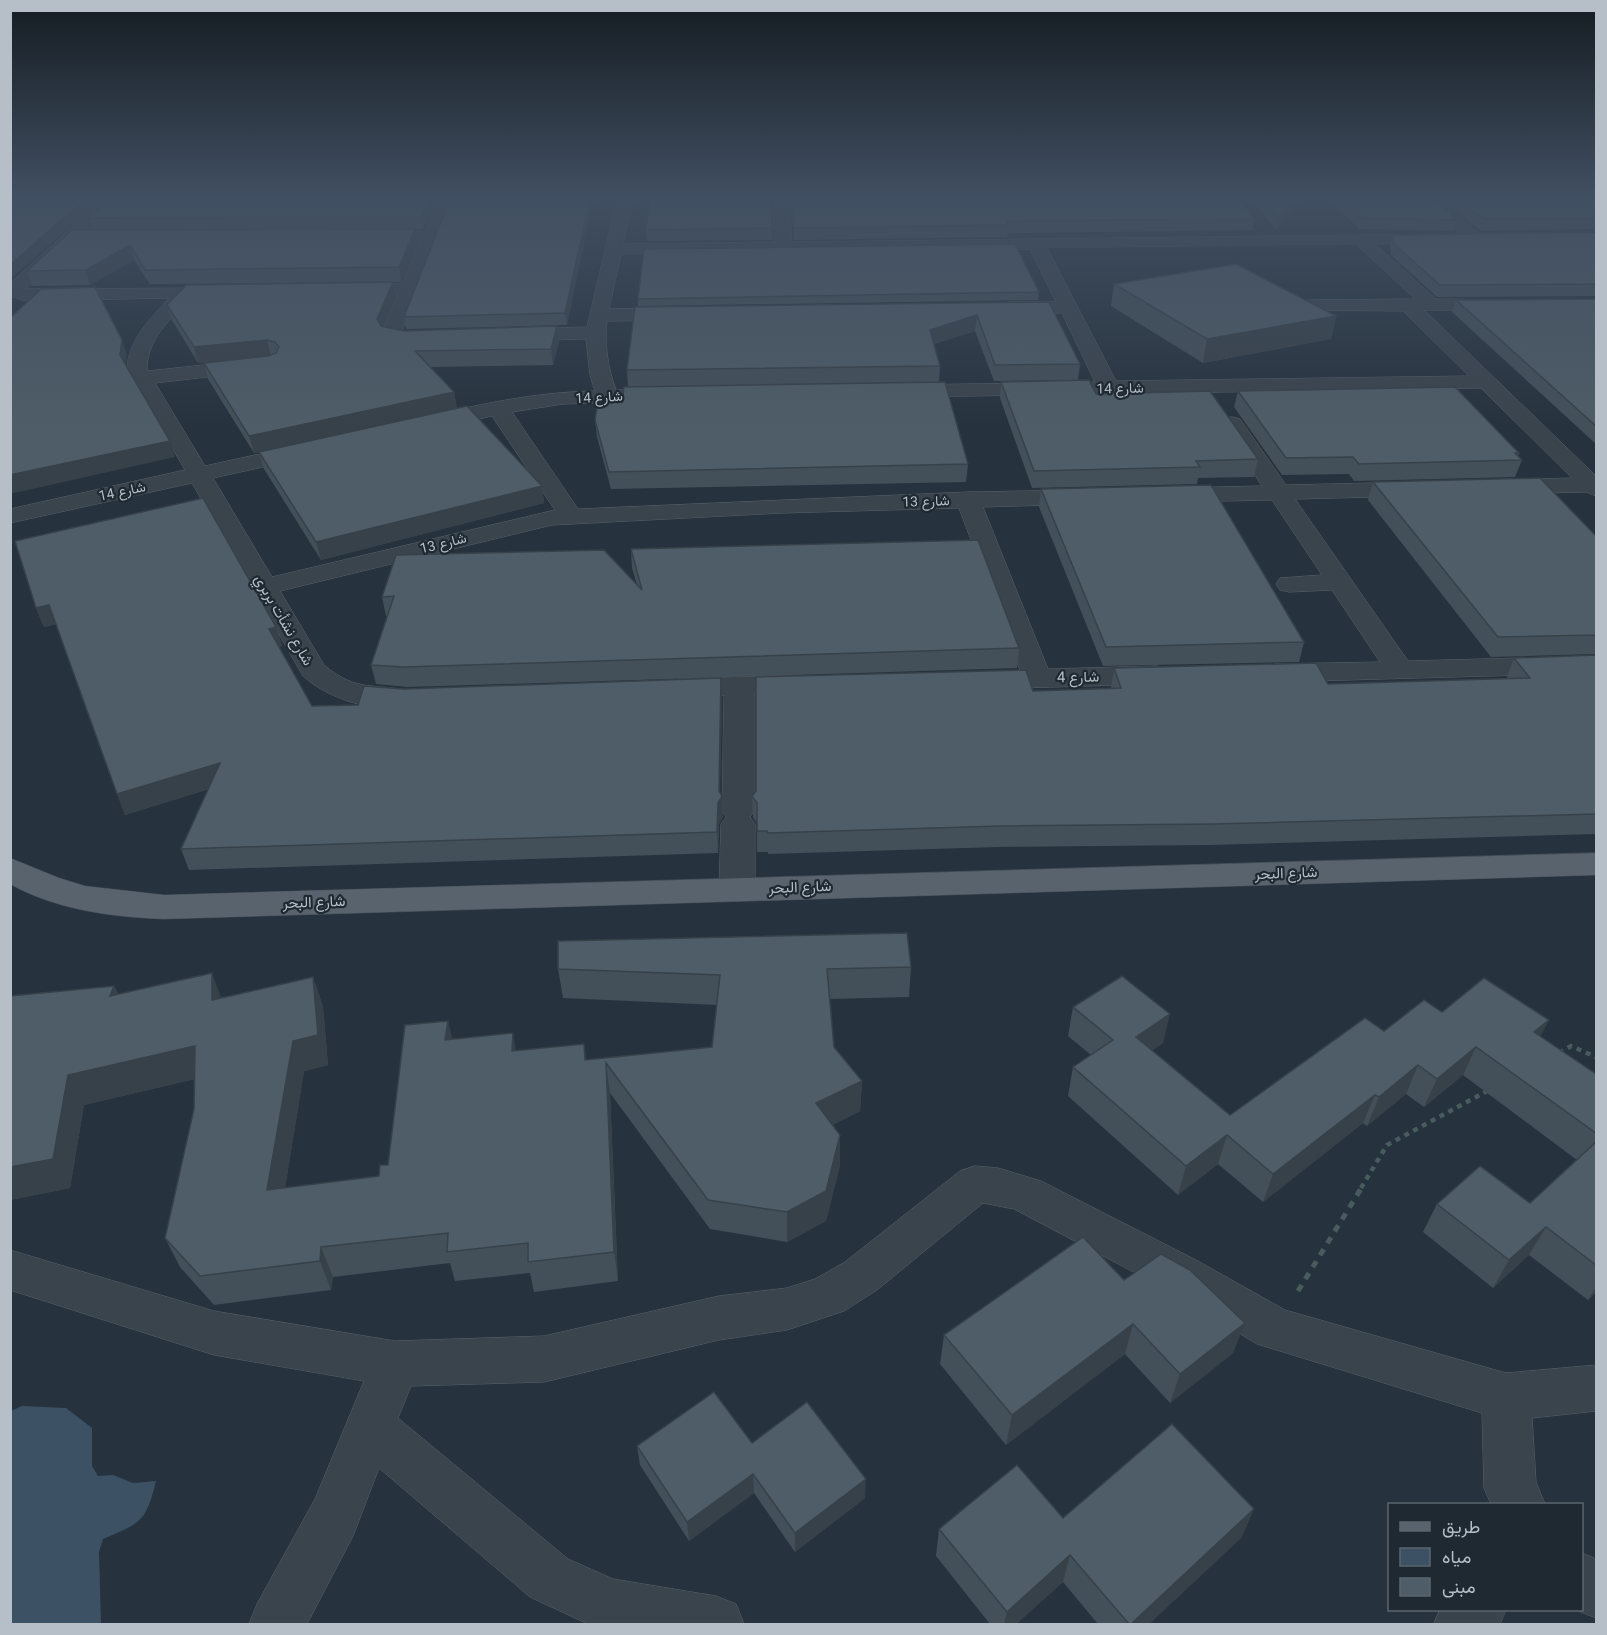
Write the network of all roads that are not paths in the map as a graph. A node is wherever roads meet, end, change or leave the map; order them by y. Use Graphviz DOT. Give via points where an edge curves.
graph roads {
  1 [pos="30,275"];
  2 [pos="415,275"];
  3 [pos="608,275"];
  4 [pos="1051,275"];
  5 [pos="1400,275"];
  6 [pos="409,289"];
  7 [pos="338,290"];
  8 [pos="184,292"];
  9 [pos="220,292"];
  10 [pos="1514,303"];
  11 [pos="1432,304"];
  12 [pos="1408,305"];
  13 [pos="1308,306"];
  14 [pos="1068,308"];
  15 [pos="986,309"];
  16 [pos="704,314"];
  17 [pos="597,324"];
  18 [pos="501,335"];
  19 [pos="443,337"];
  20 [pos="271,364"];
  21 [pos="142,378"];
  22 [pos="1487,382"];
  23 [pos="1208,387"];
  24 [pos="1109,388"];
  25 [pos="886,391"];
  26 [pos="686,394"];
  27 [pos="607,396"];
  28 [pos="498,408"];
  29 [pos="406,429"];
  30 [pos="325,446"];
  31 [pos="198,474"];
  32 [pos="1595,487"];
  33 [pos="1476,488"];
  34 [pos="1441,489"];
  35 [pos="1279,492"];
  36 [pos="1147,495"];
  37 [pos="1111,496"];
  38 [pos="968,499"];
  39 [pos="10,516"];
  40 [pos="571,516"];
  41 [pos="1340,582"];
  42 [pos="1289,584"];
  43 [pos="264,587"];
  44 [pos="1596,665"];
  45 [pos="1400,670"];
  46 [pos="1252,673"];
  47 [pos="1181,675"];
  48 [pos="1037,678"];
  49 [pos="954,680"];
  50 [pos="822,684"];
  51 [pos="739,686"];
  52 [pos="656,689"];
  53 [pos="432,697"];
  54 [pos="1596,864"];
  55 [pos="10,869"];
  56 [pos="737,889"];
  57 [pos="10,1270"];
  58 [pos="394,1365"];
  59 [pos="1596,1388"];
  60 [pos="1506,1397"];
  61 [pos="370,1426"];
  62 [pos="1518,1503"];
  63 [pos="1583,1582"];
  64 [pos="1596,1592"];
  65 [pos="1477,1611"];
  66 [pos="277,1624"];
  67 [pos="716,1624"];
  68 [pos="1462,1624"];
  1 -- 8 [label="street" via="16,292"];
  2 -- 6 [label="street"];
  3 -- 17 [label="street"];
  4 -- 14 [label="street"];
  5 -- 11 [label="street"];
  6 -- 7 [label="street"];
  6 -- 19 [label="street" via="392,335"];
  8 -- 9 [label="street"];
  8 -- 21 [label="street, شارع نشأت بربري" via="137,352 137,369"];
  10 -- 11 [label="street"];
  11 -- 12 [label="street"];
  12 -- 13 [label="street"];
  12 -- 22 [label="street"];
  14 -- 15 [label="street"];
  14 -- 24 [label="street"];
  16 -- 17 [label="street"];
  17 -- 18 [label="street"];
  17 -- 27 [label="street" via="596,355"];
  20 -- 21 [label="street"];
  21 -- 31 [label="street, شارع نشأت بربري"];
  22 -- 23 [label="street, شارع 14"];
  22 -- 32 [label="street"];
  23 -- 24 [label="street, شارع 14"];
  23 -- 35 [label="street"];
  24 -- 25 [label="street, شارع 14"];
  26 -- 27 [label="street, شارع 14"];
  27 -- 28 [label="street, شارع 14"];
  28 -- 29 [label="street, شارع 14"];
  28 -- 40 [label="street"];
  30 -- 31 [label="street, شارع 14"];
  31 -- 39 [label="street, شارع 14"];
  31 -- 43 [label="street, شارع نشأت بربري"];
  32 -- 33 [label="street"];
  34 -- 35 [label="street"];
  35 -- 36 [label="street"];
  35 -- 41 [label="street"];
  37 -- 38 [label="street, شارع 13"];
  38 -- 40 [label="street, شارع 13"];
  38 -- 48 [label="street"];
  40 -- 43 [label="street, شارع 13" via="529,522"];
  41 -- 42 [label="street"];
  41 -- 45 [label="street"];
  43 -- 53 [label="street, شارع نشأت بربري" via="313,670 323,680 358,695"];
  44 -- 45 [label="street"];
  45 -- 46 [label="street"];
  47 -- 48 [label="street, شارع 4"];
  48 -- 49 [label="street, شارع 4"];
  50 -- 51 [label="street"];
  51 -- 52 [label="street"];
  51 -- 56 [label="street"];
  54 -- 56 [label="main road, شارع البحر"];
  55 -- 56 [label="main road, شارع البحر" via="31,882 69,895 164,907"];
  57 -- 58 [label="street" via="214,1333"];
  58 -- 60 [label="street" via="544,1359 719,1318 787,1309 828,1296 861,1276 975,1184 1026,1194 1180,1274 1274,1329"];
  58 -- 61 [label="street"];
  59 -- 60 [label="street"];
  60 -- 62 [label="street" via="1510,1488"];
  61 -- 66 [label="street" via="334,1518"];
  61 -- 67 [label="street" via="549,1578 610,1606"];
  63 -- 64 [label="street"];
  65 -- 68 [label="street"];
}
